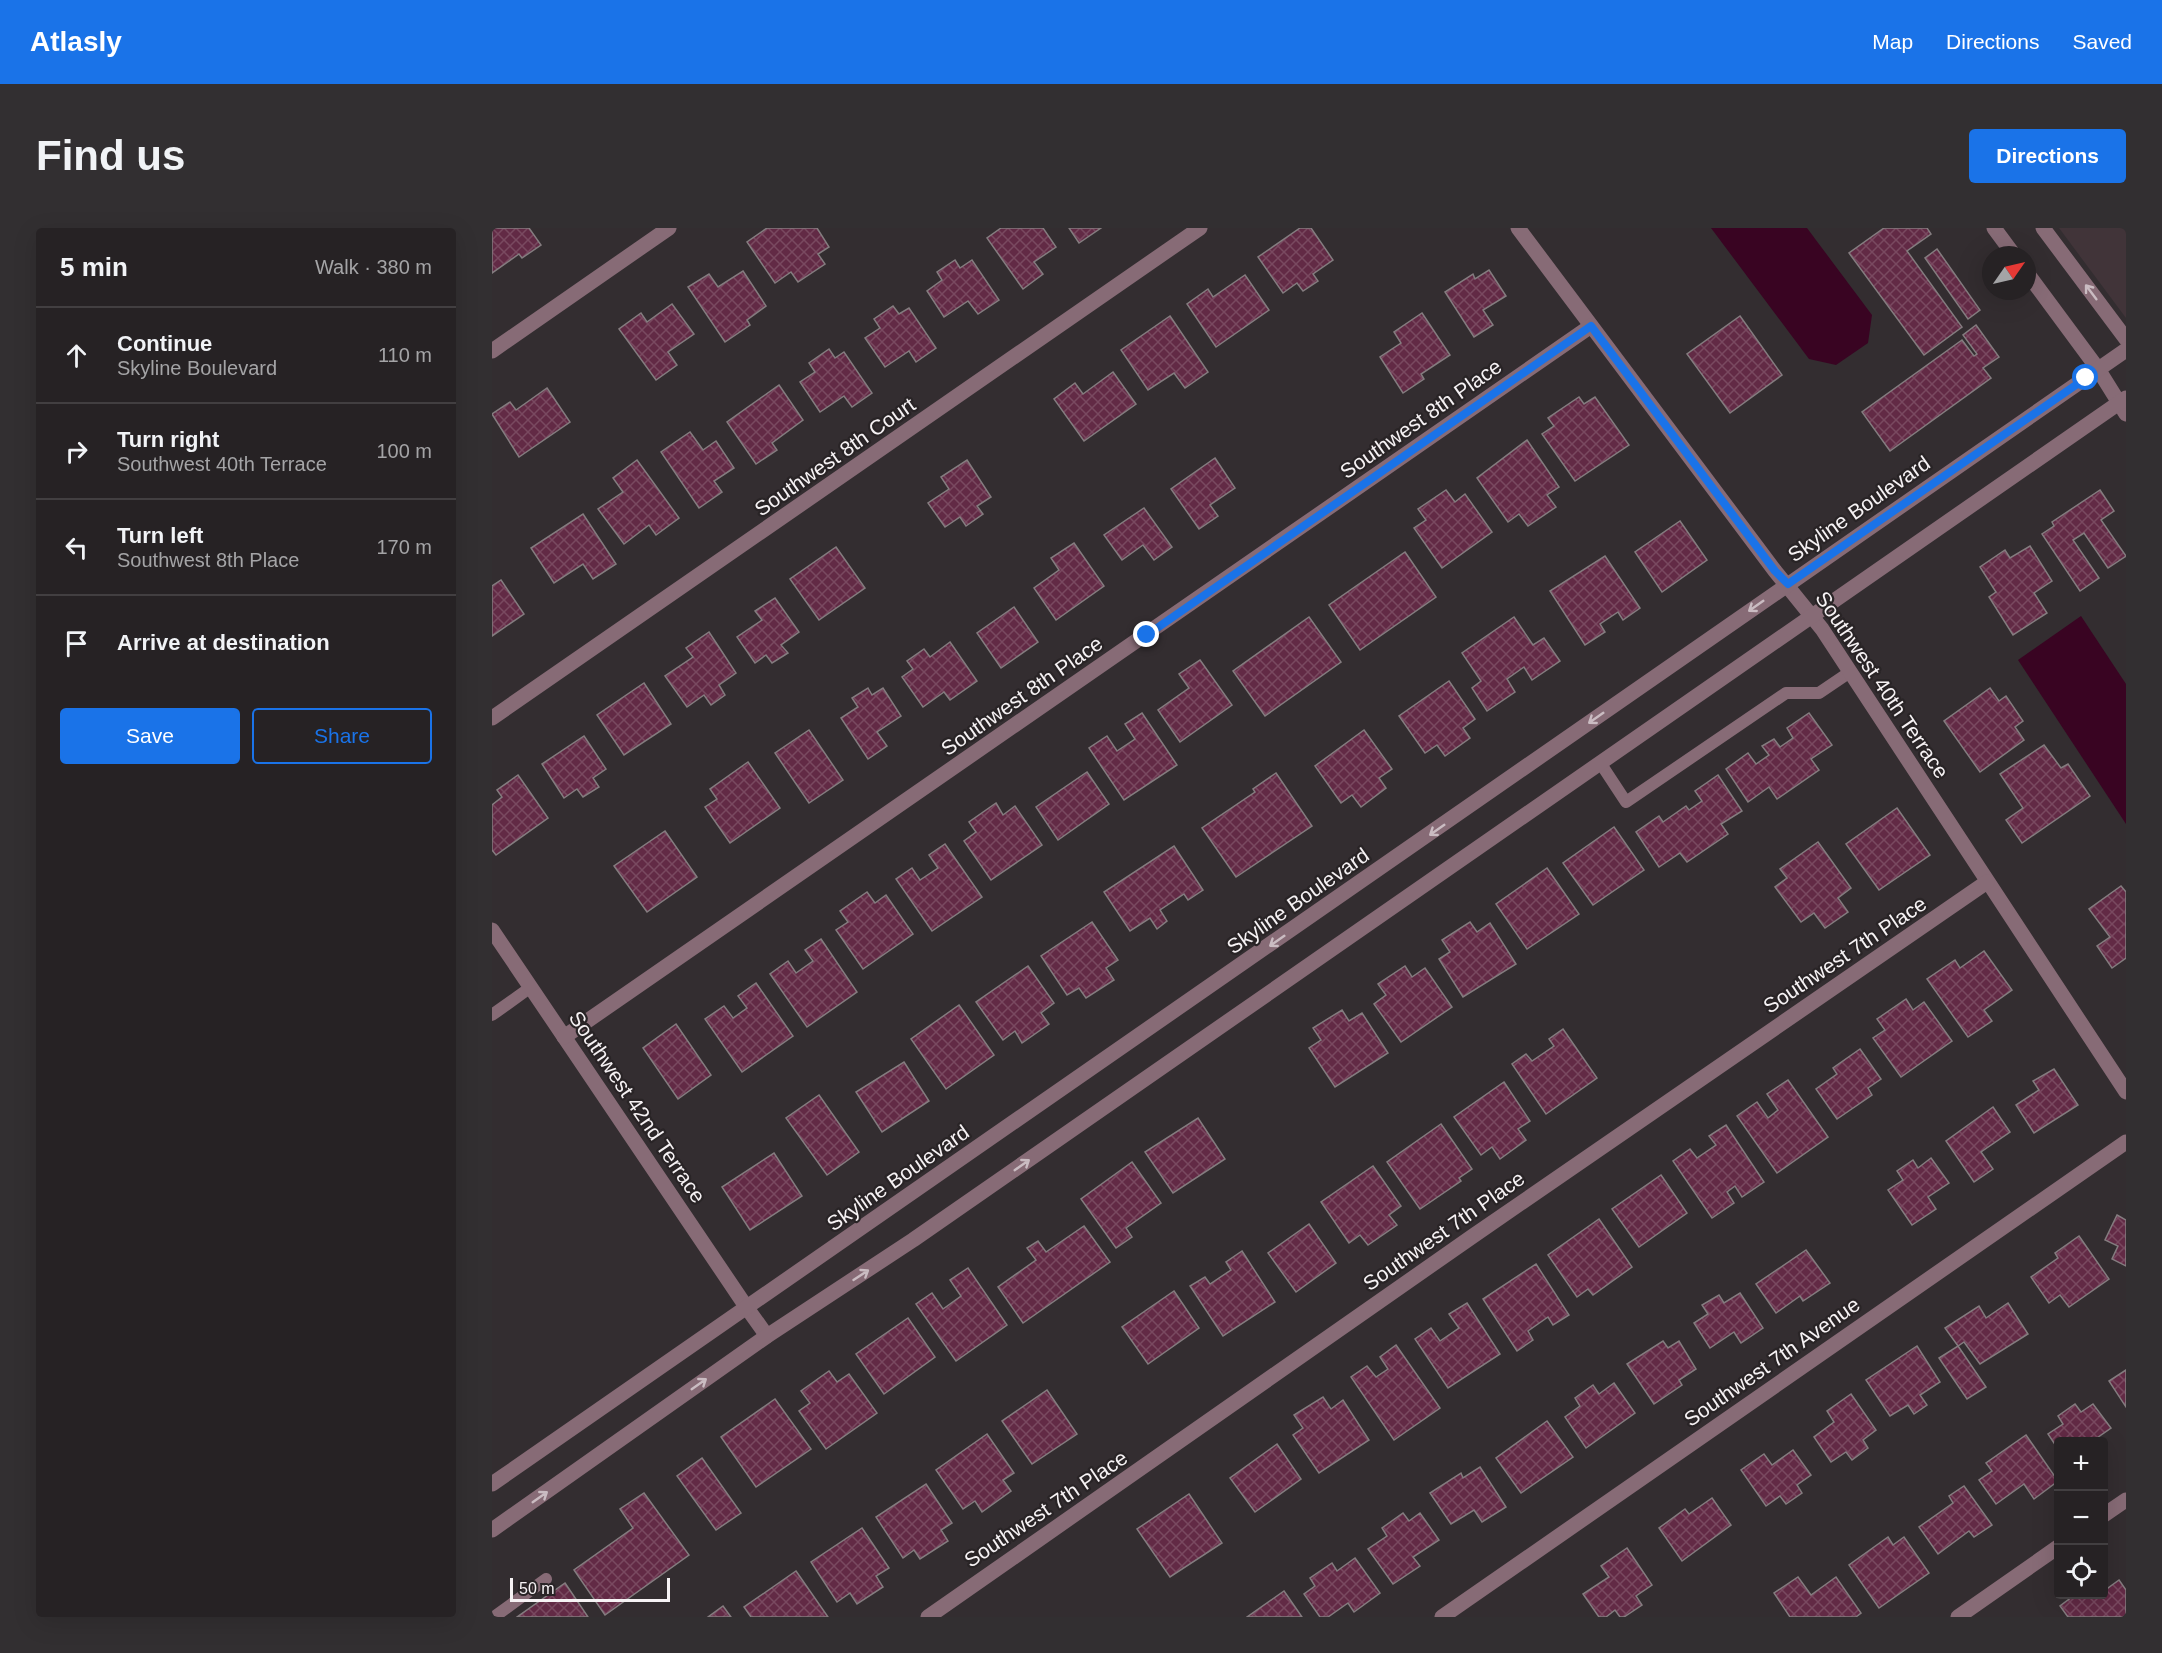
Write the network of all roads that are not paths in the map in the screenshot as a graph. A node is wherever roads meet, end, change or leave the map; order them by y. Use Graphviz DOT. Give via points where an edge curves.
graph roads {
  1 [pos="669,228"];
  2 [pos="1200,228"];
  3 [pos="1518,228"];
  4 [pos="1994,228"];
  5 [pos="2043,228"];
  6 [pos="2007,246"];
  7 [pos="2036,285"];
  8 [pos="1591,326"];
  9 [pos="2126,339"];
  10 [pos="2126,350"];
  11 [pos="492,351"];
  12 [pos="2098,369"];
  13 [pos="2124,405"];
  14 [pos="1788,584"];
  15 [pos="1813,617"];
  16 [pos="1850,672"];
  17 [pos="492,718"];
  18 [pos="1601,764"];
  19 [pos="1987,882"];
  20 [pos="492,930"];
  21 [pos="531,987"];
  22 [pos="492,1015"];
  23 [pos="564,1037"];
  24 [pos="2126,1092"];
  25 [pos="2126,1142"];
  26 [pos="747,1308"];
  27 [pos="767,1336"];
  28 [pos="492,1484"];
  29 [pos="2126,1500"];
  30 [pos="2108,1512"];
  31 [pos="492,1530"];
  32 [pos="2054,1550"];
  33 [pos="546,1579"];
  34 [pos="494,1617"];
  35 [pos="928,1617"];
  36 [pos="1442,1617"];
  37 [pos="1958,1617"];
  1 -- 11 [label="street"];
  2 -- 17 [label="street, Southwest 8th Court"];
  3 -- 8 [label="street, Southwest 40th Terrace"];
  4 -- 6 [label="street"];
  9 -- 5 [label="street, one-way"];
  7 -- 12 [label="street"];
  8 -- 14 [label="street, Southwest 40th Terrace"];
  8 -- 23 [label="street, Southwest 8th Place"];
  10 -- 12 [label="street, Skyline Boulevard"];
  12 -- 13 [label="street"];
  12 -- 14 [label="street, Skyline Boulevard"];
  13 -- 15 [label="street"];
  14 -- 15 [label="street, Southwest 40th Terrace"];
  14 -- 26 [label="street, Skyline Boulevard, one-way"];
  15 -- 16 [label="street, Southwest 40th Terrace"];
  15 -- 18 [label="street"];
  16 -- 18 [label="lane" via="1819,693 1786,693 1626,802"];
  16 -- 19 [label="street, Southwest 40th Terrace"];
  27 -- 18 [label="street, one-way" via="923,1234"];
  19 -- 24 [label="street, Southwest 40th Terrace"];
  19 -- 35 [label="street, Southwest 7th Place"];
  20 -- 21 [label="street, Southwest 42nd Terrace"];
  21 -- 22 [label="lane"];
  21 -- 23 [label="street, Southwest 42nd Terrace"];
  23 -- 26 [label="street, Southwest 42nd Terrace"];
  25 -- 36 [label="street, Southwest 7th Avenue"];
  26 -- 27 [label="street, Southwest 42nd Terrace"];
  26 -- 28 [label="street, Skyline Boulevard"];
  31 -- 27 [label="street, one-way"];
  29 -- 30 [label="street"];
  32 -- 37 [label="street"];
  33 -- 34 [label="lane"];
}
